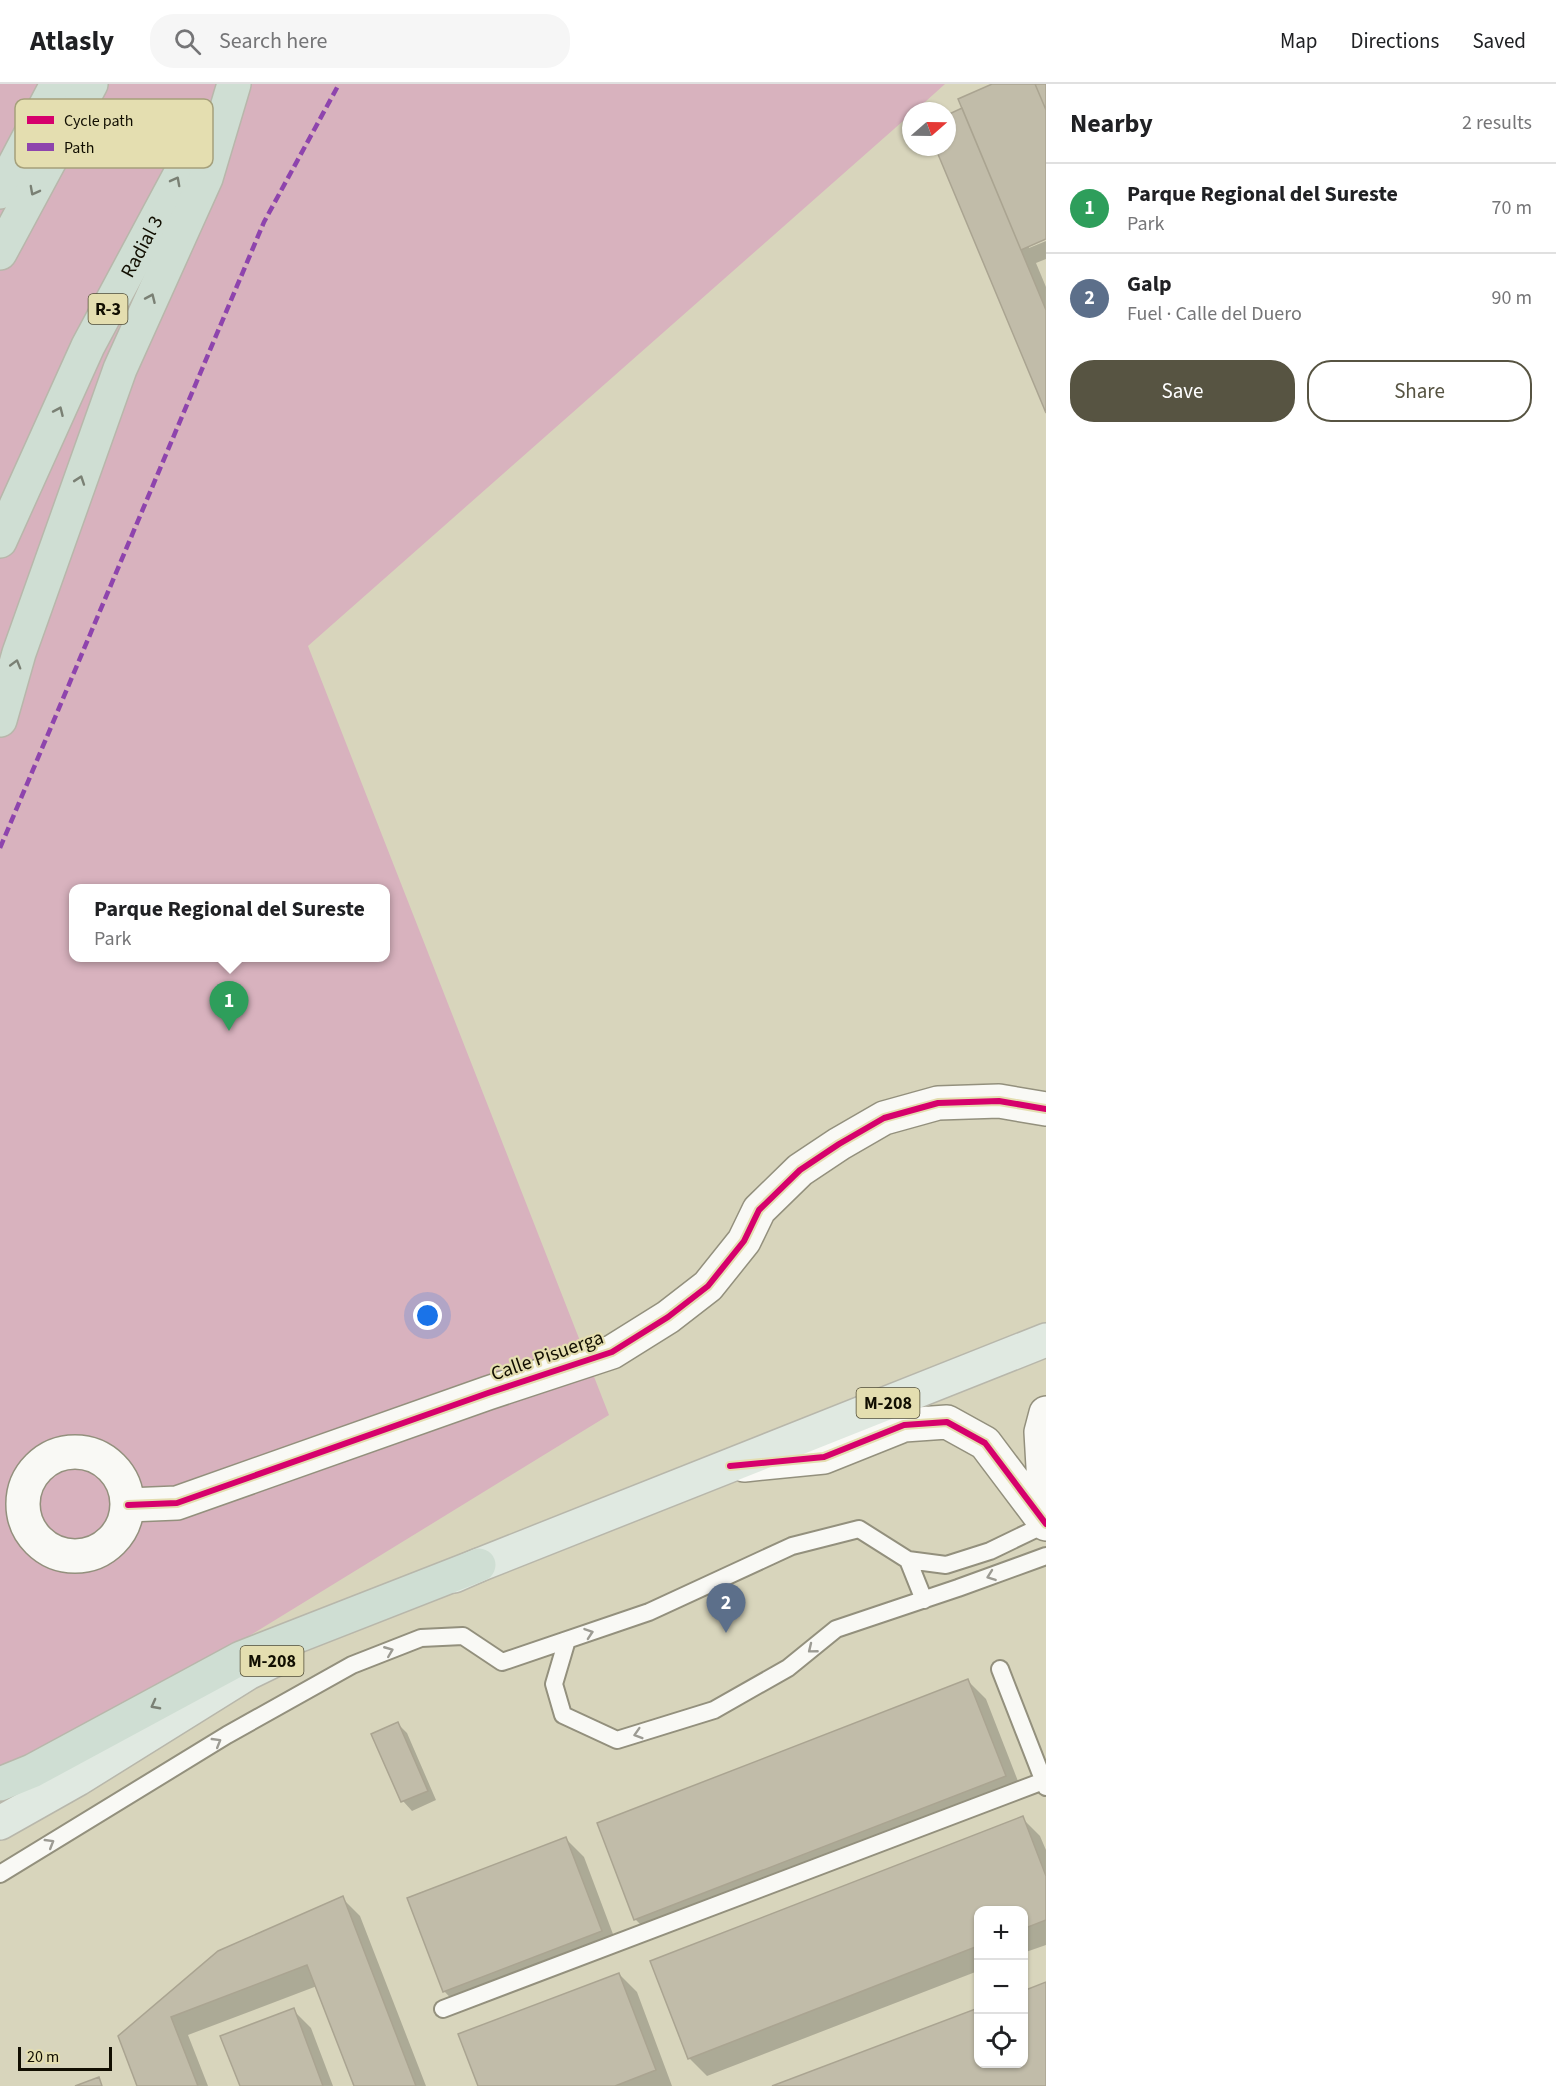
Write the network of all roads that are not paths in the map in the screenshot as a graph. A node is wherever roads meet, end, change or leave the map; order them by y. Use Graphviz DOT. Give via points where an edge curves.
graph roads {
  1 [pos="57,84"];
  2 [pos="91,84"];
  3 [pos="229,84"];
  4 [pos="234,84"];
  5 [pos="49,99"];
  6 [pos="83,99"];
  7 [pos="213,114"];
  8 [pos="213,154"];
  9 [pos="15,164"];
  10 [pos="46,168"];
  11 [pos="184,168"];
  12 [pos="209,168"];
  13 [pos="0,192"];
  14 [pos="0,254"];
  15 [pos="0,541"];
  16 [pos="0,720"];
  17 [pos="1046,1109"];
  18 [pos="1046,1340"];
  19 [pos="1044,1425"];
  20 [pos="730,1466"];
  21 [pos="128,1505"];
  22 [pos="1046,1519"];
  23 [pos="1046,1524"];
  24 [pos="1046,1556"];
  25 [pos="908,1560"];
  26 [pos="478,1565"];
  27 [pos="924,1600"];
  28 [pos="567,1640"];
  29 [pos="1000,1669"];
  30 [pos="78,1779"];
  31 [pos="1045,1782"];
  32 [pos="0,1784"];
  33 [pos="0,1823"];
  34 [pos="0,1839"];
  35 [pos="0,1874"];
  36 [pos="443,2008"];
  1 -- 5 [label="highway"];
  2 -- 6 [label="highway, one-way"];
  7 -- 3 [label="highway, Radial 3 / R-3, one-way"];
  8 -- 4 [label="highway, one-way"];
  9 -- 13 [label="highway"];
  10 -- 14 [label="highway, one-way"];
  15 -- 11 [label="highway, Radial 3 / R-3, one-way" via="88,346"];
  16 -- 12 [label="highway, one-way" via="19,653 120,369"];
  17 -- 21 [label="street, Calle Pisuerga" via="999,1101 938,1103 884,1118 800,1170 759,1210 744,1241 708,1286 612,1352 177,1503"];
  18 -- 20 [label="main road, M-208"];
  19 -- 22 [label="street"];
  20 -- 23 [label="street" via="824,1457 904,1425 947,1422 985,1443"];
  20 -- 26 [label="main road, M-208"];
  23 -- 25 [label="lane" via="990,1551 946,1565"];
  24 -- 27 [label="lane, one-way"];
  25 -- 27 [label="lane"];
  28 -- 25 [label="lane, one-way" via="649,1612 792,1546 860,1528"];
  26 -- 30 [label="main road, M-208" via="248,1673"];
  26 -- 32 [label="highway, one-way" via="241,1658 32,1771"];
  27 -- 28 [label="lane, one-way" via="836,1629 788,1668 714,1710 617,1740 563,1715 554,1684"];
  35 -- 28 [label="lane, one-way" via="227,1735 352,1665 421,1638 463,1636 502,1662"];
  29 -- 31 [label="lane"];
  30 -- 33 [label="main road, M-208"];
  30 -- 34 [label="main road, M-208"];
  31 -- 36 [label="lane"];
}
